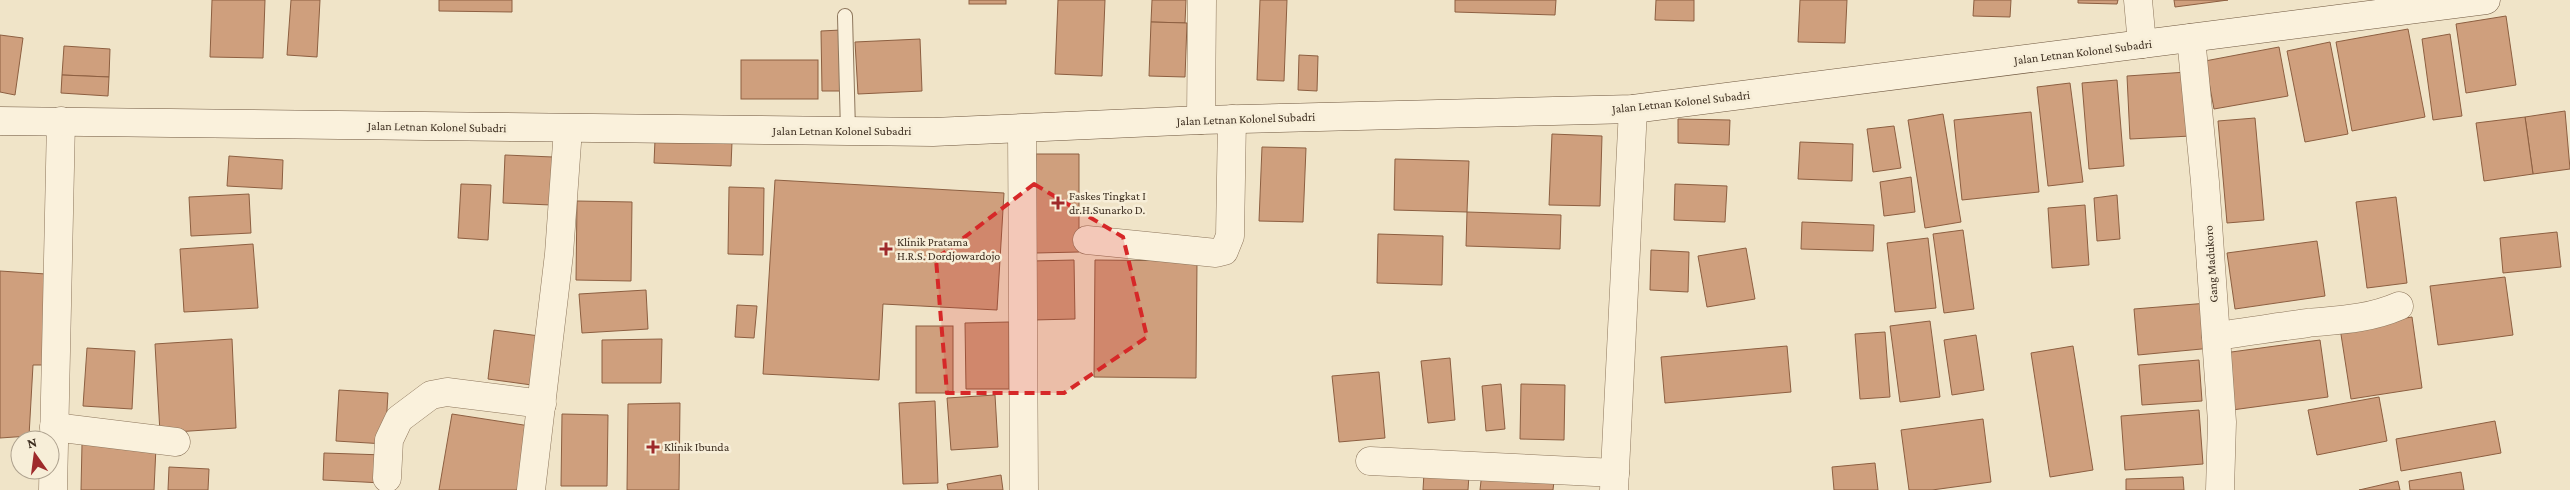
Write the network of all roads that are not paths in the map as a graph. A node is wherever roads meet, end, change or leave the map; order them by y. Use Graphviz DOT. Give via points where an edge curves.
graph roads {
  1 [pos="1202,0"];
  2 [pos="2138,0"];
  3 [pos="2486,0"];
  4 [pos="845,16"];
  5 [pos="2191,38"];
  6 [pos="2142,44"];
  7 [pos="1633,109"];
  8 [pos="1232,119"];
  9 [pos="0,120"];
  10 [pos="1201,120"];
  11 [pos="61,122"];
  12 [pos="568,129"];
  13 [pos="1022,129"];
  14 [pos="848,131"];
  15 [pos="1087,240"];
  16 [pos="2399,306"];
  17 [pos="2216,336"];
  18 [pos="542,404"];
  19 [pos="54,428"];
  20 [pos="176,442"];
  21 [pos="1370,461"];
  22 [pos="387,478"];
  23 [pos="1614,481"];
  24 [pos="52,490"];
  25 [pos="531,490"];
  26 [pos="1024,490"];
  27 [pos="2220,490"];
  1 -- 10 [label="street"];
  2 -- 6 [label="street"];
  3 -- 5 [label="street, Jalan Letnan Kolonel Subadri"];
  4 -- 14 [label="lane"];
  5 -- 6 [label="street, Jalan Letnan Kolonel Subadri"];
  5 -- 17 [label="street, Gang Madukoro"];
  6 -- 7 [label="street, Jalan Letnan Kolonel Subadri"];
  7 -- 8 [label="street, Jalan Letnan Kolonel Subadri"];
  7 -- 23 [label="street"];
  8 -- 10 [label="street, Jalan Letnan Kolonel Subadri"];
  8 -- 15 [label="street" via="1230,236 1224,251 1216,253"];
  9 -- 11 [label="street, Jalan Letnan Kolonel Subadri"];
  10 -- 13 [label="street, Jalan Letnan Kolonel Subadri"];
  11 -- 12 [label="street, Jalan Letnan Kolonel Subadri"];
  11 -- 19 [label="street"];
  12 -- 14 [label="street, Jalan Letnan Kolonel Subadri"];
  12 -- 18 [label="street" via="559,254"];
  13 -- 14 [label="street, Jalan Letnan Kolonel Subadri"];
  13 -- 26 [label="street"];
  16 -- 17 [label="street" via="2377,316 2347,321"];
  17 -- 27 [label="street, Gang Madukoro" via="2222,422"];
  18 -- 22 [label="street" via="447,392 430,395 399,419 389,440"];
  18 -- 25 [label="street"];
  19 -- 20 [label="street"];
  19 -- 24 [label="street"];
  21 -- 23 [label="street"];
}
